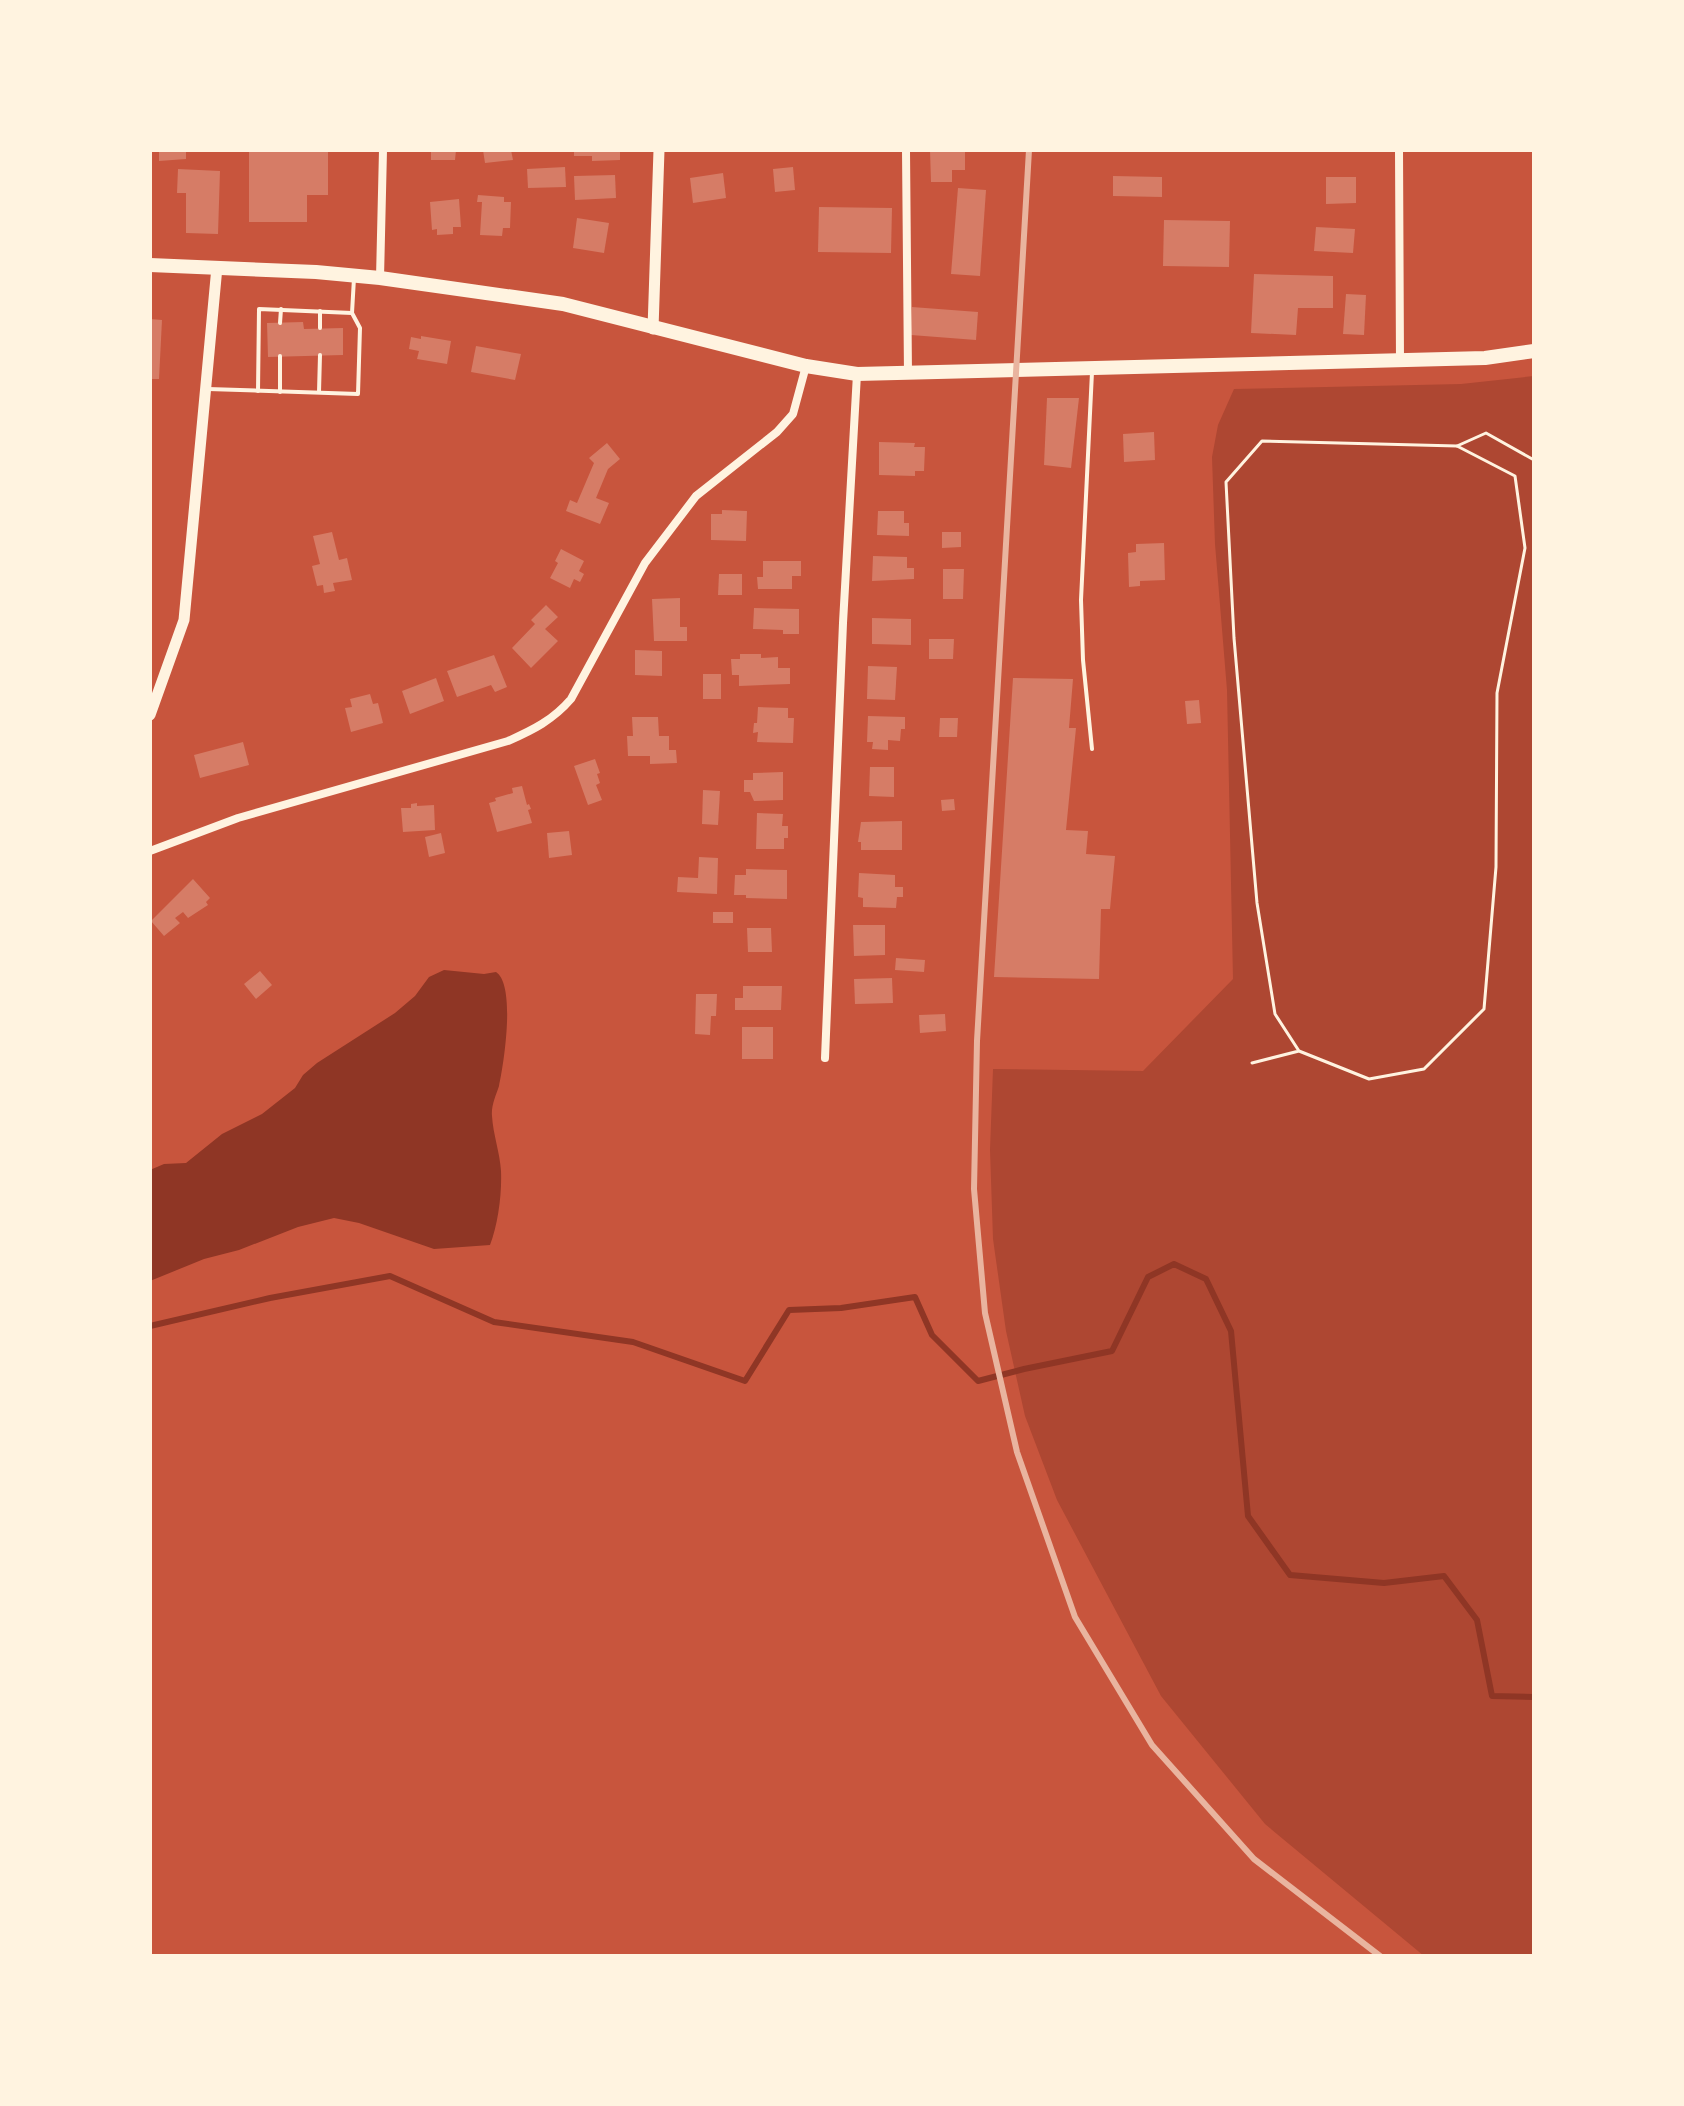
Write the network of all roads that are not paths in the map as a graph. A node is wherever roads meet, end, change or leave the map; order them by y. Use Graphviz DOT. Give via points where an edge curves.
graph roads {
  1 [pos="383,150"];
  2 [pos="659,150"];
  3 [pos="906,150"];
  4 [pos="1399,150"];
  5 [pos="150,265"];
  6 [pos="217,267"];
  7 [pos="354,275"];
  8 [pos="380,278"];
  9 [pos="281,309"];
  10 [pos="320,311"];
  11 [pos="352,313"];
  12 [pos="280,323"];
  13 [pos="320,328"];
  14 [pos="653,329"];
  15 [pos="1534,351"];
  16 [pos="320,355"];
  17 [pos="280,356"];
  18 [pos="1400,361"];
  19 [pos="806,366"];
  20 [pos="1092,368"];
  21 [pos="857,374"];
  22 [pos="908,374"];
  23 [pos="207,389"];
  24 [pos="258,391"];
  25 [pos="280,392"];
  26 [pos="319,392"];
  27 [pos="150,715"];
  28 [pos="1092,749"];
  29 [pos="150,851"];
  30 [pos="825,1058"];
  1 -- 8 [label="street"];
  2 -- 14 [label="street"];
  3 -- 22 [label="street"];
  4 -- 18 [label="street"];
  5 -- 6 [label="highway"];
  6 -- 7 [label="highway"];
  6 -- 23 [label="street"];
  7 -- 8 [label="highway"];
  7 -- 11 [label="lane"];
  8 -- 14 [label="highway" via="563,304"];
  9 -- 10 [label="lane"];
  9 -- 12 [label="lane"];
  9 -- 24 [label="lane" via="259,309"];
  10 -- 11 [label="lane"];
  10 -- 13 [label="lane"];
  11 -- 26 [label="lane" via="360,328 358,394"];
  14 -- 19 [label="highway"];
  15 -- 18 [label="highway"];
  16 -- 26 [label="lane"];
  17 -- 25 [label="lane"];
  18 -- 20 [label="highway"];
  19 -- 21 [label="highway"];
  19 -- 29 [label="street" via="793,414 696,496 672,524 557,715 508,741 238,818"];
  20 -- 22 [label="highway"];
  20 -- 28 [label="lane" via="1081,600"];
  21 -- 22 [label="highway"];
  21 -- 30 [label="street"];
  23 -- 24 [label="lane"];
  23 -- 27 [label="street" via="184,620"];
  24 -- 25 [label="lane"];
  25 -- 26 [label="lane"];
}
